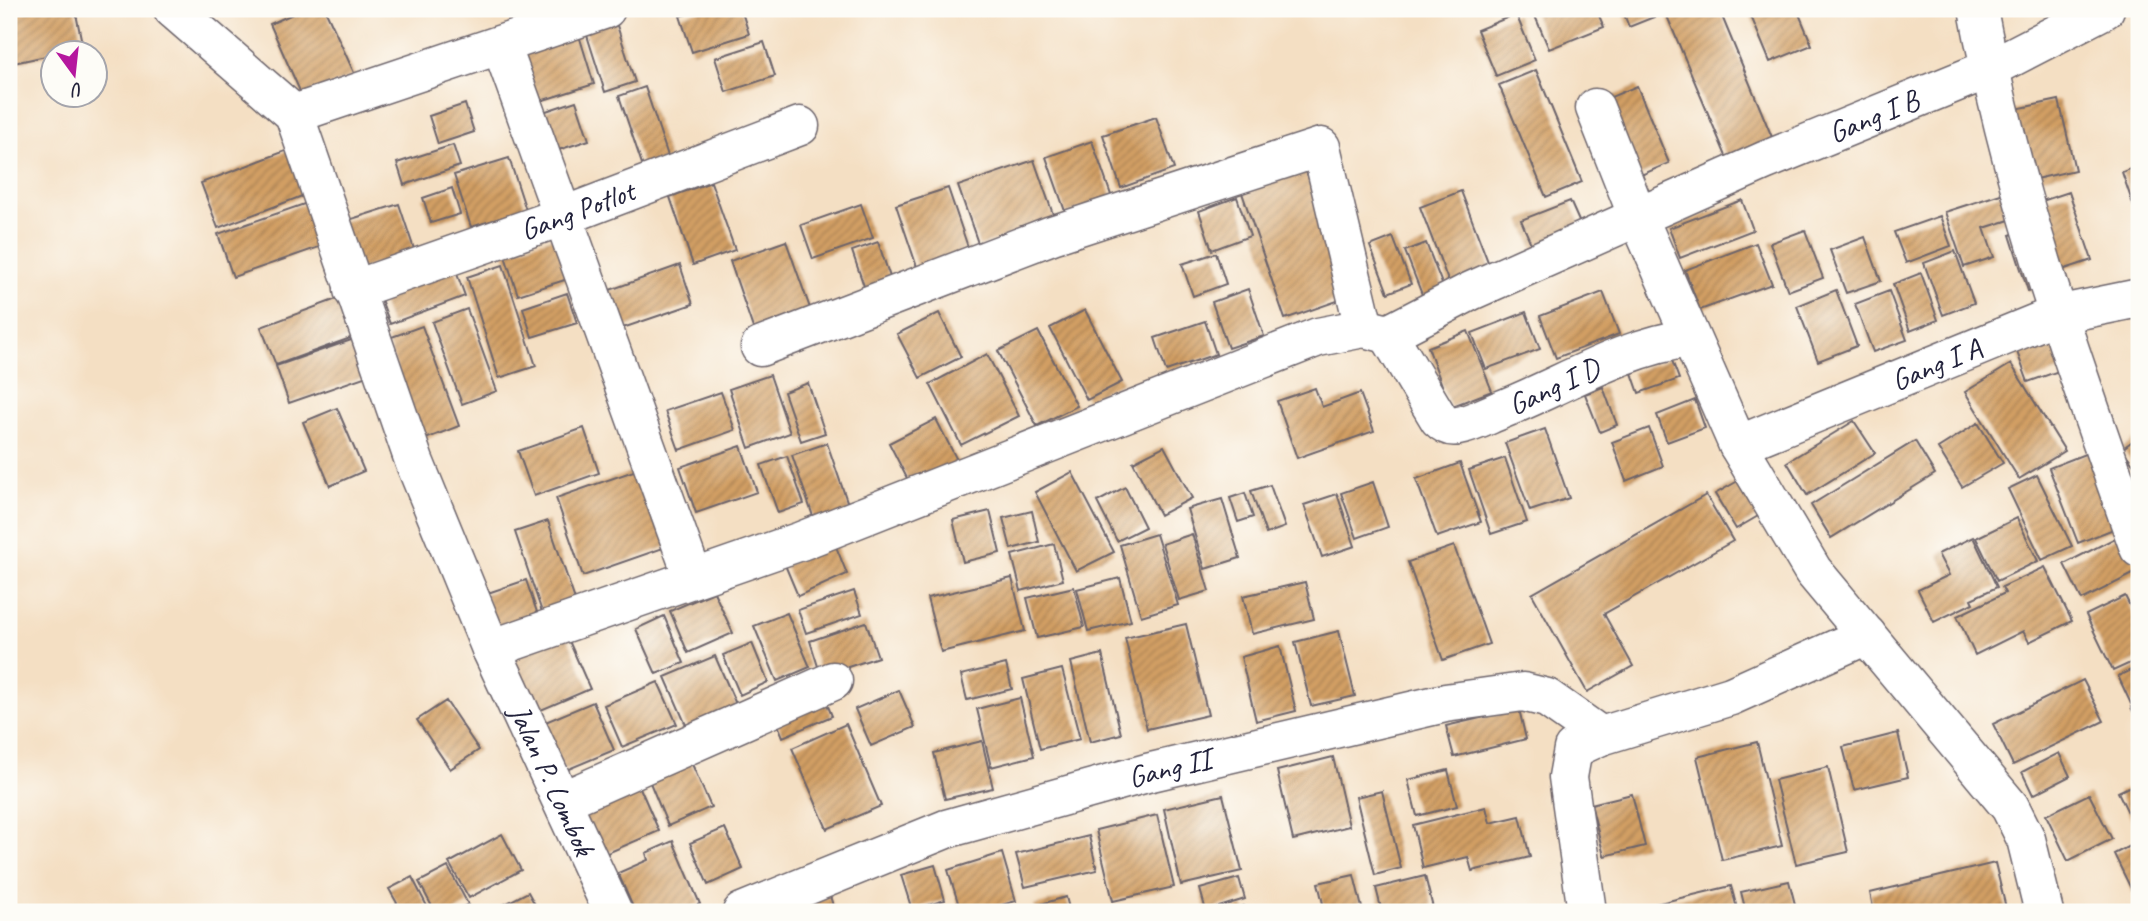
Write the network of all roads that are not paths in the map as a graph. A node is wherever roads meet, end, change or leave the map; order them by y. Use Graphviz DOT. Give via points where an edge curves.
graph roads {
  1 [pos="173,9"];
  2 [pos="607,9"];
  3 [pos="1978,9"];
  4 [pos="2105,9"];
  5 [pos="501,45"];
  6 [pos="1989,69"];
  7 [pos="1595,108"];
  8 [pos="294,114"];
  9 [pos="800,126"];
  10 [pos="564,216"];
  11 [pos="1638,217"];
  12 [pos="353,290"];
  13 [pos="2139,298"];
  14 [pos="2056,316"];
  15 [pos="1376,331"];
  16 [pos="1690,338"];
  17 [pos="760,347"];
  18 [pos="1738,445"];
  19 [pos="2139,548"];
  20 [pos="693,577"];
  21 [pos="1867,635"];
  22 [pos="491,649"];
  23 [pos="834,681"];
  24 [pos="1601,736"];
  25 [pos="564,800"];
  26 [pos="613,912"];
  27 [pos="742,912"];
  28 [pos="1587,912"];
  29 [pos="2044,912"];
  1 -- 8 [label="street"];
  2 -- 5 [label="street"];
  3 -- 6 [label="street"];
  4 -- 6 [label="street, Gang I B"];
  5 -- 8 [label="street"];
  5 -- 10 [label="street"];
  6 -- 11 [label="street, Gang I B"];
  6 -- 14 [label="street"];
  7 -- 11 [label="street"];
  8 -- 12 [label="street, Jalan P. Lombok"];
  9 -- 10 [label="street, Gang Potlot"];
  10 -- 12 [label="street, Gang Potlot"];
  10 -- 20 [label="street"];
  11 -- 15 [label="street, Gang I B"];
  11 -- 16 [label="street"];
  12 -- 22 [label="street, Jalan P. Lombok" via="414,461"];
  13 -- 14 [label="street, Gang I A"];
  14 -- 18 [label="street, Gang I A"];
  14 -- 19 [label="street"];
  15 -- 16 [label="street, Gang I D" via="1445,425 1457,427 1663,341"];
  15 -- 17 [label="street, Gang I D" via="1321,147 1052,235"];
  15 -- 20 [label="street, Gang I B" via="1318,337 801,541"];
  16 -- 18 [label="street"];
  18 -- 21 [label="street" via="1813,571"];
  20 -- 22 [label="street, Gang I B"];
  21 -- 24 [label="street" via="1731,696"];
  21 -- 29 [label="street" via="2010,807 2026,839"];
  22 -- 25 [label="street, Jalan P. Lombok"];
  23 -- 25 [label="street"];
  24 -- 27 [label="street, Gang II" via="1547,698 1522,692 1445,703 1147,773 946,829"];
  24 -- 28 [label="street" via="1573,749 1569,764"];
  25 -- 26 [label="street, Jalan P. Lombok"];
}
